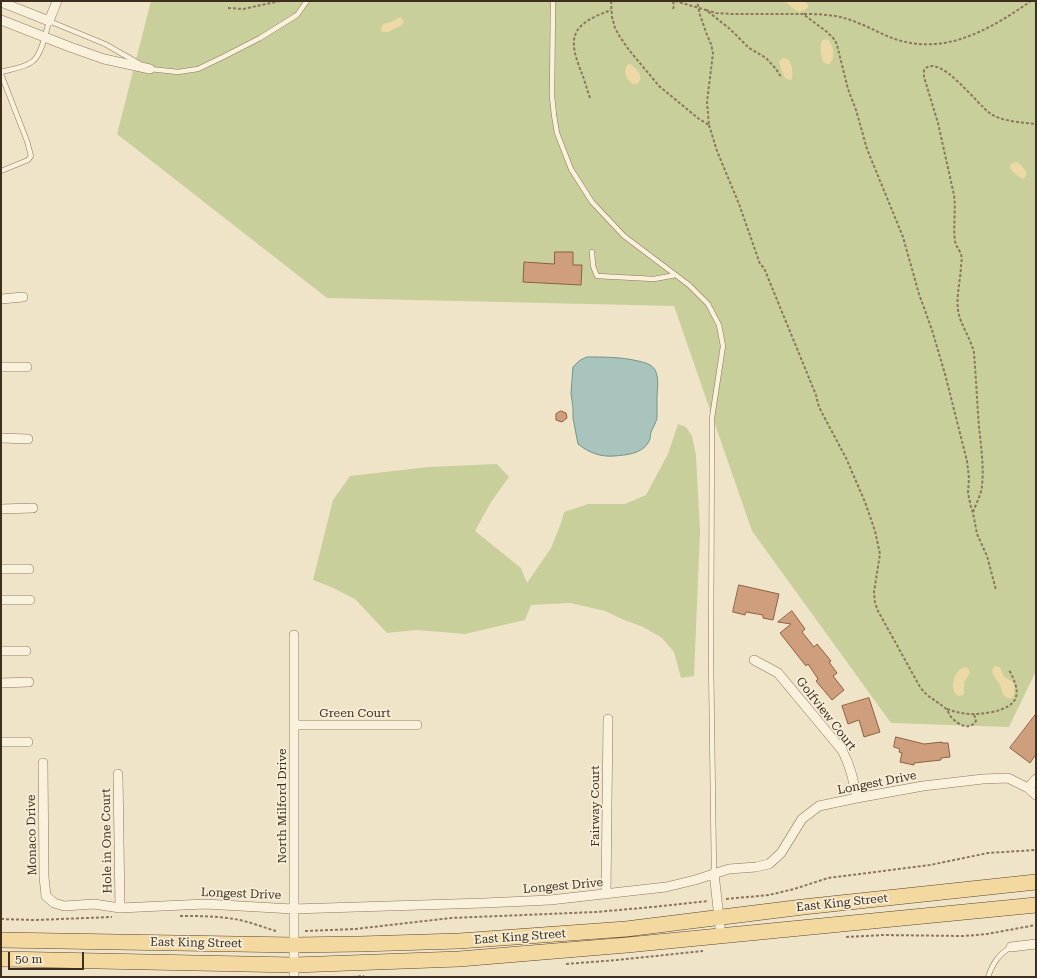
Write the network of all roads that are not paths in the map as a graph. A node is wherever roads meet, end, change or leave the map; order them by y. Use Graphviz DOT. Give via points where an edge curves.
graph roads {
  1 [pos="57,1"];
  2 [pos="307,1"];
  3 [pos="553,1"];
  4 [pos="1,2"];
  5 [pos="1,20"];
  6 [pos="49,21"];
  7 [pos="44,37"];
  8 [pos="150,69"];
  9 [pos="1,73"];
  10 [pos="1,171"];
  11 [pos="592,252"];
  12 [pos="676,275"];
  13 [pos="23,297"];
  14 [pos="1,299"];
  15 [pos="1,367"];
  16 [pos="27,367"];
  17 [pos="1,438"];
  18 [pos="28,439"];
  19 [pos="1,508"];
  20 [pos="33,508"];
  21 [pos="1,569"];
  22 [pos="29,569"];
  23 [pos="1,600"];
  24 [pos="30,600"];
  25 [pos="294,635"];
  26 [pos="1,651"];
  27 [pos="26,651"];
  28 [pos="754,660"];
  29 [pos="28,682"];
  30 [pos="1,683"];
  31 [pos="608,719"];
  32 [pos="294,725"];
  33 [pos="417,725"];
  34 [pos="1,742"];
  35 [pos="28,742"];
  36 [pos="44,763"];
  37 [pos="118,774"];
  38 [pos="1036,779"];
  39 [pos="1028,788"];
  40 [pos="1036,795"];
  41 [pos="857,798"];
  42 [pos="714,873"];
  43 [pos="1036,882"];
  44 [pos="606,894"];
  45 [pos="54,903"];
  46 [pos="1036,905"];
  47 [pos="120,908"];
  48 [pos="293,909"];
  49 [pos="719,917"];
  50 [pos="721,936"];
  51 [pos="1,940"];
  52 [pos="1036,944"];
  53 [pos="294,945"];
  54 [pos="1011,947"];
  55 [pos="1,959"];
  56 [pos="294,971"];
  57 [pos="988,977"];
  1 -- 6 [label="street"];
  2 -- 8 [label="lane" via="297,15 260,38 198,69 178,72"];
  3 -- 12 [label="lane" via="554,115 557,133 571,169 592,202 624,236"];
  4 -- 6 [label="street"];
  5 -- 7 [label="street"];
  6 -- 7 [label="lane"];
  6 -- 8 [label="lane" via="105,44"];
  7 -- 8 [label="street" via="104,59"];
  7 -- 9 [label="lane" via="41,50 34,60"];
  9 -- 10 [label="lane" via="31,156 28,160"];
  11 -- 12 [label="lane" via="596,276 654,279"];
  12 -- 42 [label="lane" via="708,304 719,325 722,346 712,418 711,659"];
  13 -- 14 [label="street"];
  15 -- 16 [label="street"];
  17 -- 18 [label="street"];
  19 -- 20 [label="street"];
  21 -- 22 [label="street"];
  23 -- 24 [label="street"];
  25 -- 32 [label="street, North Milford Drive"];
  26 -- 27 [label="street"];
  28 -- 41 [label="street, Golfview Court" via="778,673 842,750 851,769"];
  29 -- 30 [label="street"];
  31 -- 44 [label="street, Fairway Court"];
  32 -- 33 [label="street, Green Court"];
  32 -- 48 [label="street, North Milford Drive"];
  34 -- 35 [label="street"];
  36 -- 45 [label="street, Monaco Drive" via="44,877 46,896"];
  37 -- 47 [label="street, Hole in One Court"];
  38 -- 39 [label="street"];
  39 -- 40 [label="street, Longest Drive"];
  39 -- 41 [label="street, Longest Drive" via="1008,778 983,779 923,786"];
  41 -- 42 [label="street, Longest Drive" via="814,809 802,819 781,853 769,864"];
  42 -- 44 [label="street, Longest Drive" via="666,887"];
  42 -- 49 [label="street"];
  43 -- 49 [label="main road, East King Street"];
  44 -- 48 [label="street, Longest Drive" via="484,904"];
  45 -- 47 [label="street, Longest Drive" via="64,906 94,904"];
  46 -- 50 [label="main road, East King Street"];
  47 -- 48 [label="street, Longest Drive" via="206,904"];
  48 -- 53 [label="street, North Milford Drive"];
  49 -- 50 [label="street"];
  49 -- 53 [label="main road, East King Street" via="626,929 459,941"];
  50 -- 56 [label="main road, East King Street"];
  51 -- 53 [label="main road, East King Street"];
  52 -- 54 [label="street"];
  53 -- 56 [label="street, North Milford Drive"];
  54 -- 57 [label="lane" via="995,961"];
  55 -- 56 [label="main road, East King Street"];
}
